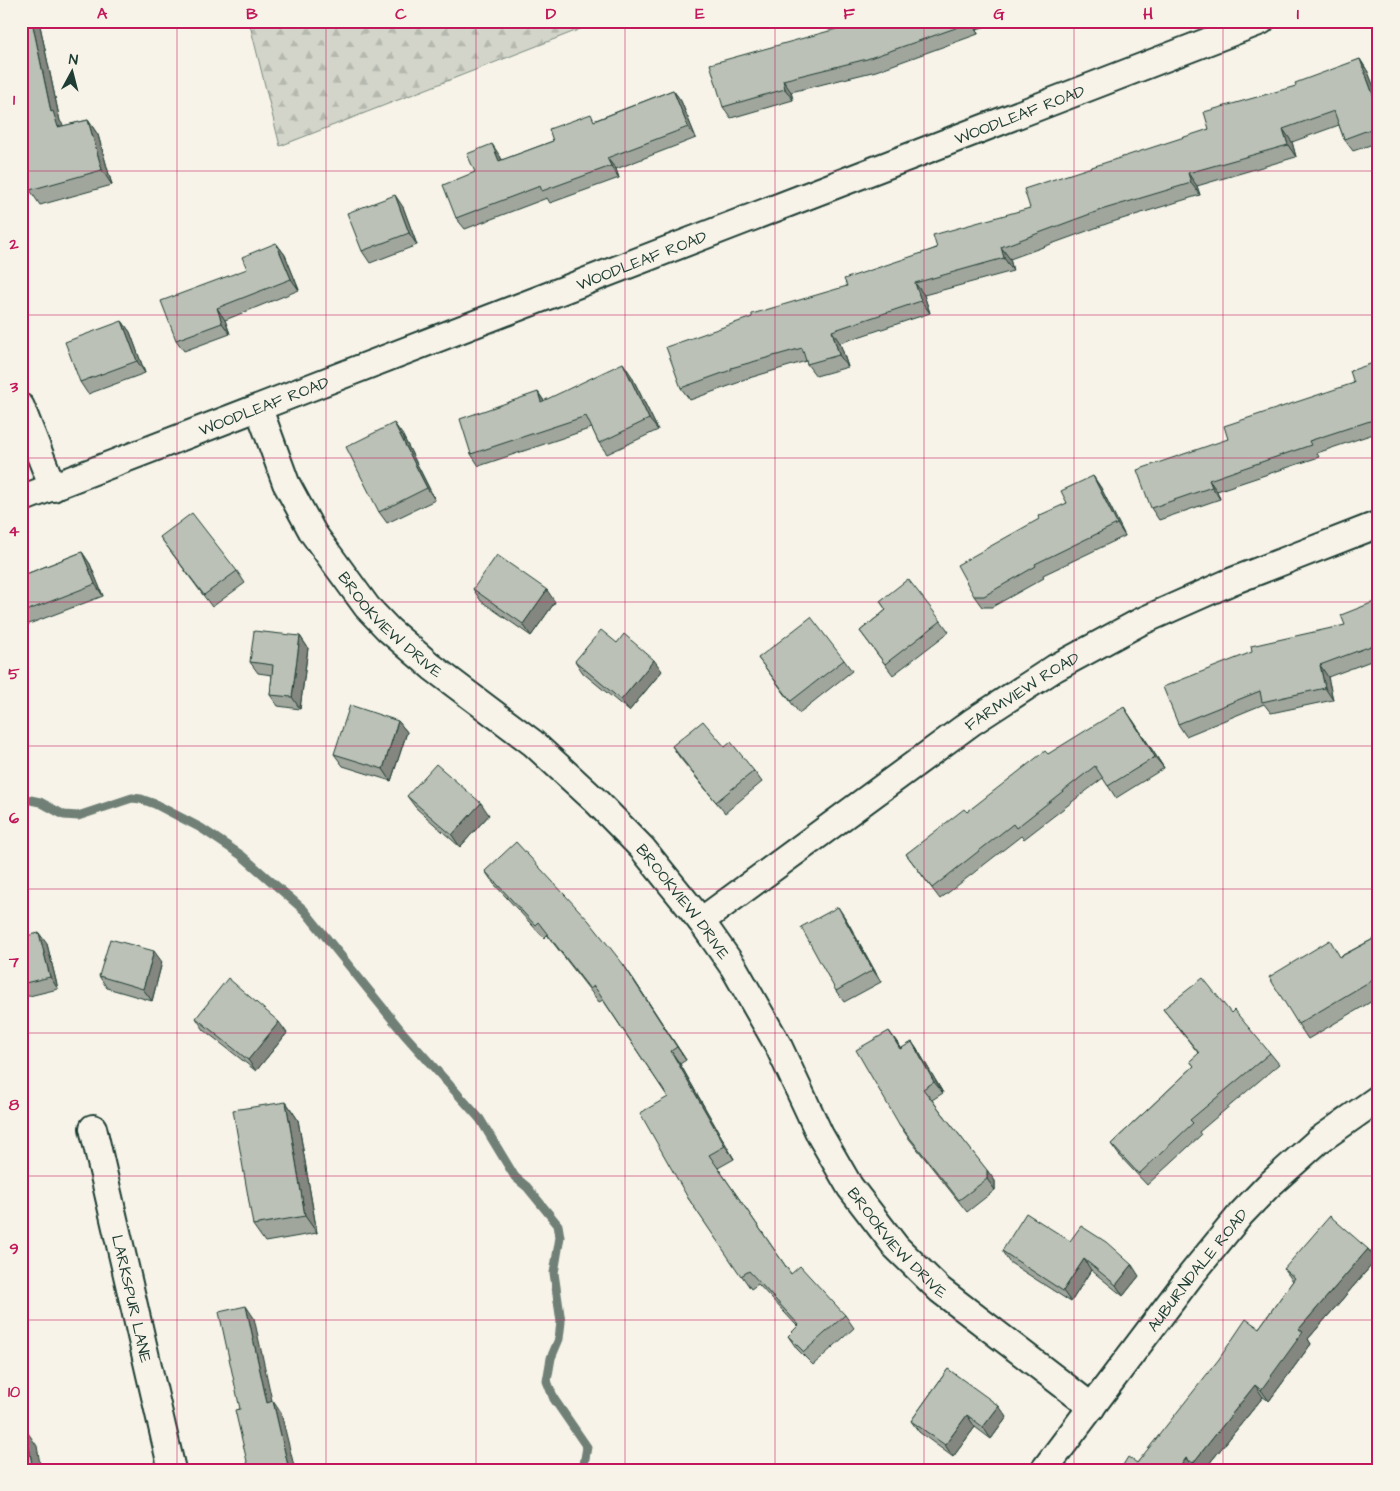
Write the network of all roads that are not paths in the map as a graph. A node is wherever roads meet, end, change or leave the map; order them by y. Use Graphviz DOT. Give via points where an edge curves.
graph roads {
  1 [pos="1261,21"];
  2 [pos="21,406"];
  3 [pos="259,410"];
  4 [pos="52,488"];
  5 [pos="21,499"];
  6 [pos="1379,524"];
  7 [pos="701,921"];
  8 [pos="1376,1106"];
  9 [pos="93,1128"];
  10 [pos="1092,1407"];
  11 [pos="172,1470"];
  12 [pos="1044,1470"];
  1 -- 3 [label="street, WOODLEAF ROAD"];
  2 -- 4 [label="street"];
  3 -- 4 [label="street, WOODLEAF ROAD"];
  3 -- 7 [label="street, BROOKVIEW DRIVE" via="286,483 313,533 368,607 432,667 533,743 597,802 642,848"];
  4 -- 5 [label="street, WOODLEAF ROAD"];
  6 -- 7 [label="street, FARMVIEW ROAD" via="1230,582 1140,622 1055,668 972,722"];
  7 -- 10 [label="street, BROOKVIEW DRIVE" via="734,968 778,1045 820,1135 850,1187 896,1247 940,1290"];
  8 -- 10 [label="street, AUBURNDALE ROAD" via="1318,1142 1241,1214"];
  9 -- 11 [label="street, LARKSPUR LANE"];
  10 -- 12 [label="street, AUBURNDALE ROAD"];
}
